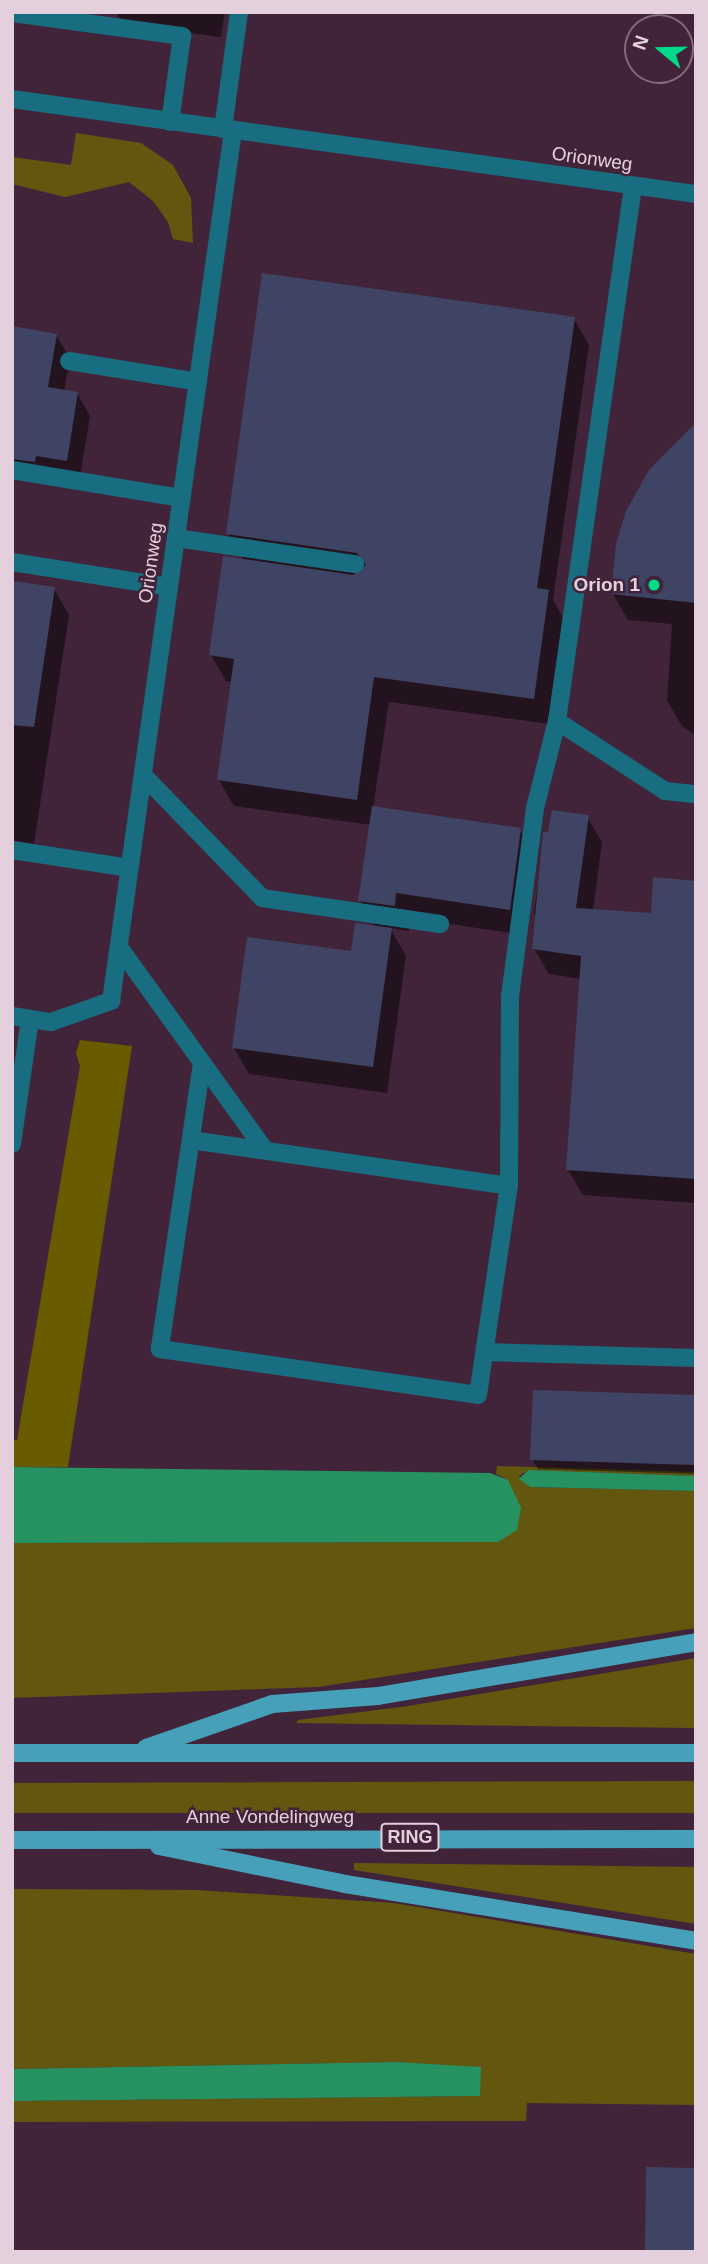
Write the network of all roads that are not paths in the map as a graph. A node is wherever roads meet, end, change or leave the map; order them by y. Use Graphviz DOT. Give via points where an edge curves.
graph roads {
  1 [pos="239,12"];
  2 [pos="12,13"];
  3 [pos="37,14"];
  4 [pos="12,100"];
  5 [pos="170,122"];
  6 [pos="228,130"];
  7 [pos="633,186"];
  8 [pos="696,194"];
  9 [pos="69,361"];
  10 [pos="198,382"];
  11 [pos="12,470"];
  12 [pos="182,498"];
  13 [pos="176,538"];
  14 [pos="12,562"];
  15 [pos="355,564"];
  16 [pos="169,587"];
  17 [pos="557,721"];
  18 [pos="143,775"];
  19 [pos="696,794"];
  20 [pos="12,850"];
  21 [pos="130,869"];
  22 [pos="440,924"];
  23 [pos="119,947"];
  24 [pos="21,1018"];
  25 [pos="202,1063"];
  26 [pos="191,1140"];
  27 [pos="12,1144"];
  28 [pos="265,1150"];
  29 [pos="509,1186"];
  30 [pos="485,1352"];
  31 [pos="696,1358"];
  32 [pos="696,1642"];
  33 [pos="133,1752"];
  34 [pos="12,1753"];
  35 [pos="696,1754"];
  36 [pos="125,1839"];
  37 [pos="696,1839"];
  38 [pos="12,1840"];
  39 [pos="696,1941"];
  1 -- 6 [label="street"];
  2 -- 3 [label="street"];
  3 -- 5 [label="street" via="182,36"];
  4 -- 5 [label="street, Orionweg"];
  5 -- 6 [label="street, Orionweg"];
  6 -- 7 [label="street, Orionweg"];
  6 -- 10 [label="street, Orionweg"];
  7 -- 8 [label="street, Orionweg"];
  7 -- 17 [label="street"];
  9 -- 10 [label="street"];
  10 -- 12 [label="street, Orionweg"];
  11 -- 12 [label="street"];
  12 -- 13 [label="street, Orionweg"];
  13 -- 15 [label="street"];
  13 -- 16 [label="street, Orionweg"];
  14 -- 16 [label="street"];
  16 -- 18 [label="street, Orionweg"];
  17 -- 19 [label="street" via="665,791"];
  17 -- 29 [label="street" via="535,808 510,996"];
  18 -- 21 [label="street, Orionweg"];
  18 -- 22 [label="street" via="262,898"];
  20 -- 21 [label="street"];
  21 -- 23 [label="street, Orionweg"];
  23 -- 24 [label="street, Orionweg" via="111,1001 51,1022"];
  23 -- 25 [label="street"];
  24 -- 27 [label="street"];
  25 -- 26 [label="street"];
  25 -- 28 [label="street"];
  26 -- 28 [label="street"];
  26 -- 30 [label="street" via="160,1349 478,1395"];
  28 -- 29 [label="street"];
  29 -- 30 [label="street"];
  30 -- 31 [label="street"];
  32 -- 33 [label="main road" via="378,1696 272,1704"];
  33 -- 34 [label="main road"];
  33 -- 35 [label="main road"];
  36 -- 37 [label="main road, Anne Vondelingweg / RING"];
  36 -- 38 [label="main road, Anne Vondelingweg / RING"];
  36 -- 39 [label="main road" via="345,1884"];
}
